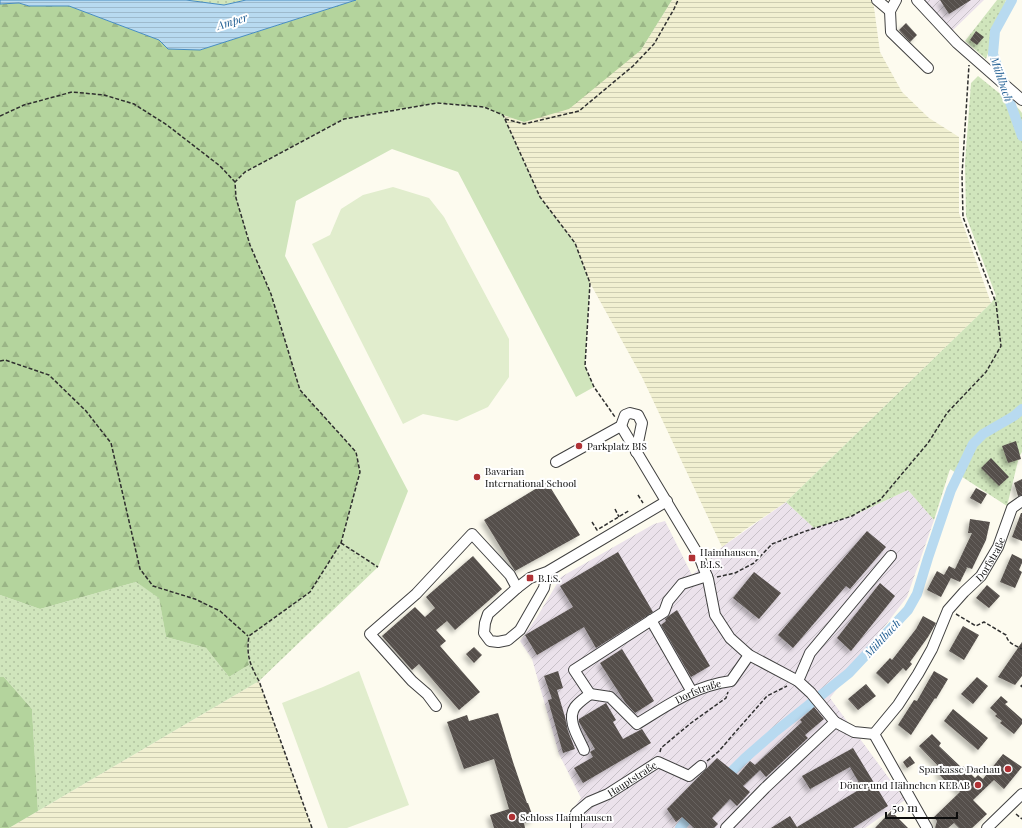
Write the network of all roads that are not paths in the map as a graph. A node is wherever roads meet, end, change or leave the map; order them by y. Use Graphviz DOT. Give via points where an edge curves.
graph roads {
  1 [pos="877,0"];
  2 [pos="896,0"];
  3 [pos="916,0"];
  4 [pos="890,11"];
  5 [pos="928,68"];
  6 [pos="1022,100"];
  7 [pos="621,426"];
  8 [pos="636,452"];
  9 [pos="556,462"];
  10 [pos="667,501"];
  11 [pos="1022,501"];
  12 [pos="1012,508"];
  13 [pos="1022,510"];
  14 [pos="892,556"];
  15 [pos="547,572"];
  16 [pos="707,577"];
  17 [pos="517,588"];
  18 [pos="651,620"];
  19 [pos="749,655"];
  20 [pos="798,681"];
  21 [pos="692,692"];
  22 [pos="590,694"];
  23 [pos="436,706"];
  24 [pos="835,722"];
  25 [pos="874,734"];
  26 [pos="584,750"];
  27 [pos="701,766"];
  28 [pos="1022,794"];
  29 [pos="576,828"];
  30 [pos="726,828"];
  31 [pos="927,828"];
  32 [pos="987,828"];
  1 -- 4 [label="street"];
  2 -- 4 [label="street"];
  3 -- 6 [label="street" via="975,60"];
  4 -- 5 [label="street" via="891,32"];
  7 -- 8 [label="street"];
  7 -- 8 [label="street" via="625,415 638,415 642,424"];
  7 -- 9 [label="street"];
  8 -- 10 [label="street"];
  10 -- 15 [label="street"];
  10 -- 16 [label="street" via="699,556"];
  11 -- 12 [label="street"];
  12 -- 13 [label="street"];
  12 -- 25 [label="street, Dorfstraße" via="998,547 981,576 948,610 932,650 918,674 898,705"];
  14 -- 20 [label="street" via="810,653"];
  15 -- 17 [label="street" via="530,578"];
  15 -- 17 [label="street" via="544,588 520,630 508,640 490,641 484,633 488,614"];
  16 -- 18 [label="street" via="682,584 668,601 664,612"];
  16 -- 19 [label="street" via="715,615 730,638"];
  17 -- 23 [label="street" via="510,575 472,534 416,594 370,634"];
  18 -- 21 [label="street"];
  18 -- 22 [label="street" via="574,670"];
  19 -- 20 [label="street"];
  19 -- 21 [label="street, Dorfstraße" via="731,681"];
  20 -- 24 [label="street"];
  21 -- 22 [label="street, Dorfstraße" via="637,724 610,697"];
  22 -- 26 [label="street" via="574,708 573,716 573,724"];
  24 -- 25 [label="street" via="854,732"];
  24 -- 30 [label="street"];
  25 -- 31 [label="street"];
  27 -- 29 [label="street, Hauptstraße" via="689,776 658,762 608,794 588,802 576,813"];
  28 -- 32 [label="street"];
}
